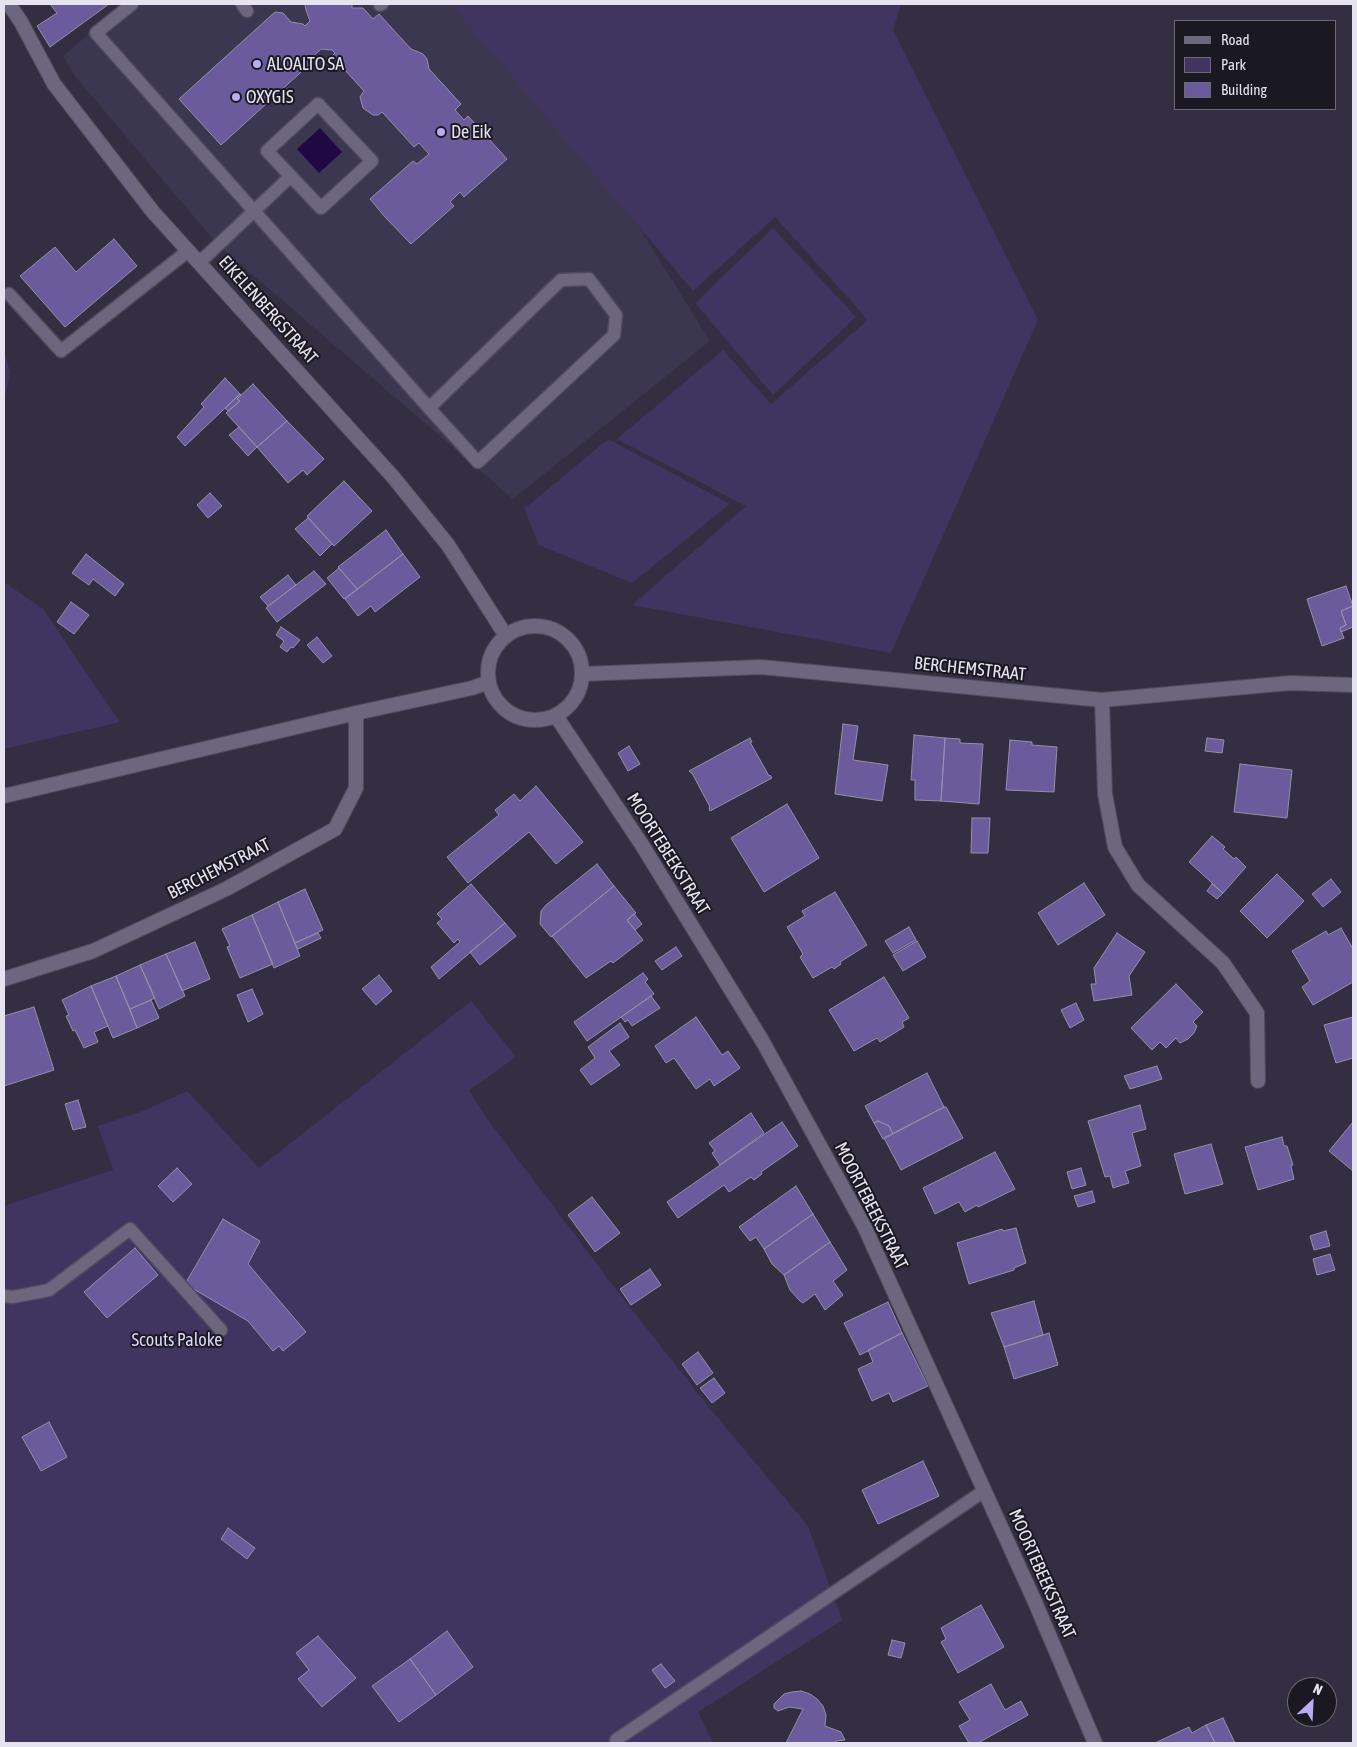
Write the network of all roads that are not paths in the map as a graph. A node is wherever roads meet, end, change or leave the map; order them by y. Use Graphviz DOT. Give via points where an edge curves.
graph roads {
  1 [pos="9,4"];
  2 [pos="132,4"];
  3 [pos="291,176"];
  4 [pos="254,211"];
  5 [pos="188,251"];
  6 [pos="200,262"];
  7 [pos="9,294"];
  8 [pos="430,408"];
  9 [pos="506,636"];
  10 [pos="582,674"];
  11 [pos="489,682"];
  12 [pos="1353,685"];
  13 [pos="1102,700"];
  14 [pos="356,713"];
  15 [pos="556,716"];
  16 [pos="4,796"];
  17 [pos="4,979"];
  18 [pos="1258,1081"];
  19 [pos="4,1296"];
  20 [pos="221,1330"];
  21 [pos="984,1491"];
  22 [pos="616,1740"];
  23 [pos="1095,1743"];
  1 -- 5 [label="street, EIKELENBERGSTRAAT" via="54,84 153,212"];
  2 -- 4 [label="lane" via="96,33"];
  3 -- 3 [label="lane" via="267,151 318,104 372,161 321,208"];
  3 -- 4 [label="lane"];
  4 -- 6 [label="lane"];
  4 -- 8 [label="lane"];
  5 -- 6 [label="street, EIKELENBERGSTRAAT"];
  5 -- 7 [label="lane" via="62,351"];
  6 -- 9 [label="street, EIKELENBERGSTRAAT" via="394,478 448,545"];
  8 -- 8 [label="lane" via="478,462 614,335 616,315 589,279 561,280"];
  9 -- 10 [label="street" via="523,628 544,627 560,633 580,659"];
  9 -- 11 [label="street" via="494,650"];
  10 -- 13 [label="street, BERCHEMSTRAAT" via="761,668"];
  10 -- 15 [label="street" via="578,694"];
  11 -- 14 [label="street"];
  11 -- 15 [label="street" via="502,707 523,718 542,720"];
  12 -- 13 [label="street, BERCHEMSTRAAT" via="1290,684"];
  13 -- 18 [label="street" via="1106,794 1115,847 1138,885 1223,963 1257,1013"];
  14 -- 16 [label="street"];
  14 -- 17 [label="street, BERCHEMSTRAAT" via="356,788 335,829 226,889 93,951"];
  15 -- 21 [label="street, MOORTEBEEKSTRAAT" via="642,845 763,1042 864,1228"];
  19 -- 20 [label="lane" via="49,1290 130,1229"];
  21 -- 22 [label="lane"];
  21 -- 23 [label="street, MOORTEBEEKSTRAAT"];
}
